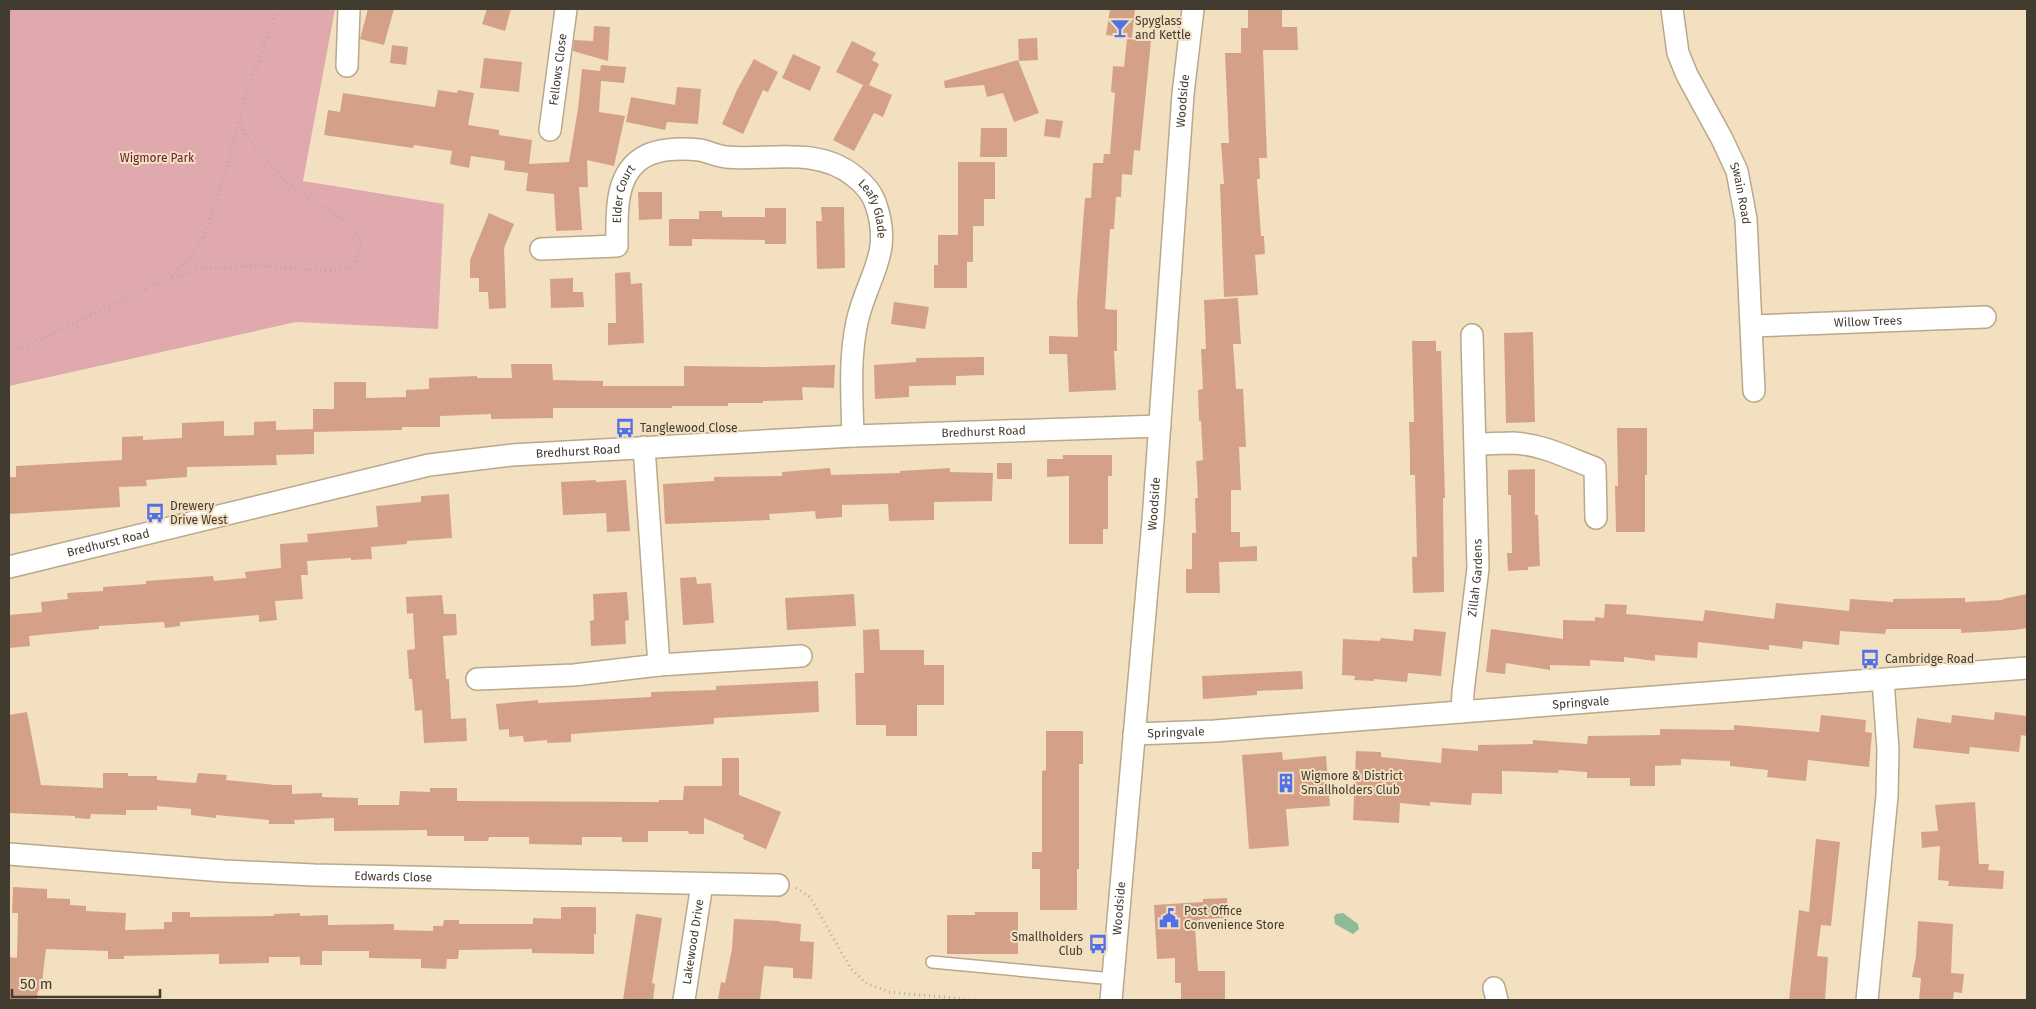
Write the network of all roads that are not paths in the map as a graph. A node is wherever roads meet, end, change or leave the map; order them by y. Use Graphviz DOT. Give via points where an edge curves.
graph roads {
  1 [pos="349,9"];
  2 [pos="566,9"];
  3 [pos="1193,9"];
  4 [pos="1672,9"];
  5 [pos="347,66"];
  6 [pos="550,130"];
  7 [pos="725,157"];
  8 [pos="541,249"];
  9 [pos="1985,317"];
  10 [pos="1752,326"];
  11 [pos="1472,336"];
  12 [pos="1754,391"];
  13 [pos="1160,426"];
  14 [pos="853,436"];
  15 [pos="1475,444"];
  16 [pos="644,447"];
  17 [pos="1596,518"];
  18 [pos="9,567"];
  19 [pos="801,656"];
  20 [pos="659,665"];
  21 [pos="2027,668"];
  22 [pos="477,679"];
  23 [pos="1883,680"];
  24 [pos="1462,712"];
  25 [pos="1134,734"];
  26 [pos="9,854"];
  27 [pos="702,884"];
  28 [pos="778,885"];
  29 [pos="932,962"];
  30 [pos="1113,979"];
  31 [pos="684,1000"];
  32 [pos="1111,1000"];
  33 [pos="1867,1000"];
  1 -- 5 [label="street"];
  2 -- 6 [label="street, Fellows Close"];
  3 -- 13 [label="street, Woodside" via="1181,113"];
  4 -- 10 [label="street, Swain Road" via="1678,53 1737,171 1746,219"];
  7 -- 8 [label="street, Elder Court" via="693,150 664,150 648,154 629,170 623,181 617,215 617,246"];
  7 -- 14 [label="street, Leafy Glade" via="810,157 829,162 843,167 867,188 874,200 880,218 881,248 862,303 852,353"];
  9 -- 10 [label="street, Willow Trees"];
  10 -- 12 [label="street, Swain Road"];
  11 -- 15 [label="street, Zillah Gardens"];
  13 -- 14 [label="street, Bredhurst Road"];
  13 -- 25 [label="street, Woodside"];
  14 -- 16 [label="street, Bredhurst Road"];
  15 -- 17 [label="street" via="1528,445 1595,468"];
  15 -- 24 [label="street, Zillah Gardens" via="1478,568"];
  16 -- 18 [label="street, Bredhurst Road" via="512,455 429,465"];
  16 -- 20 [label="street"];
  19 -- 20 [label="street"];
  20 -- 22 [label="street" via="574,675"];
  21 -- 23 [label="street, Springvale"];
  23 -- 24 [label="street, Springvale"];
  23 -- 33 [label="street" via="1888,796"];
  24 -- 25 [label="street, Springvale"];
  25 -- 30 [label="street, Woodside"];
  26 -- 27 [label="street, Edwards Close" via="314,876"];
  27 -- 28 [label="street, Edwards Close"];
  27 -- 31 [label="street, Lakewood Drive"];
  29 -- 30 [label="lane"];
  30 -- 32 [label="street, Woodside"];
}
